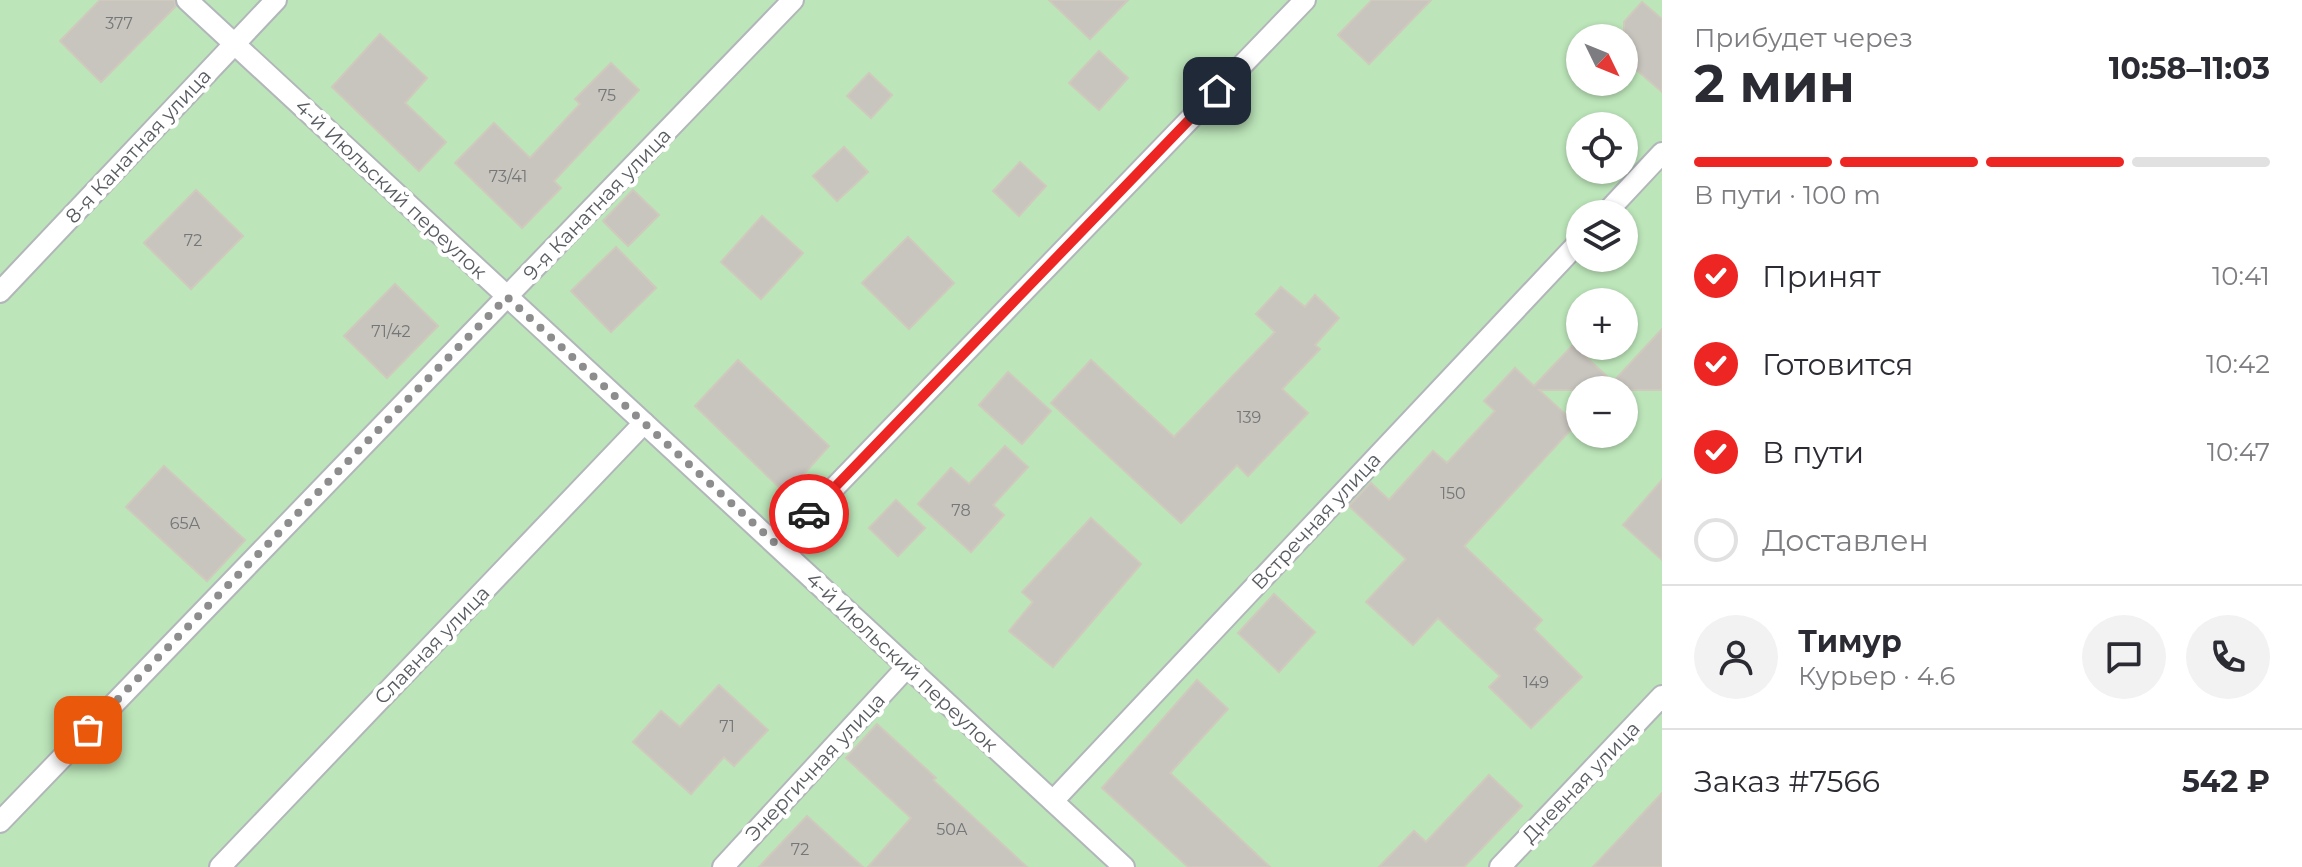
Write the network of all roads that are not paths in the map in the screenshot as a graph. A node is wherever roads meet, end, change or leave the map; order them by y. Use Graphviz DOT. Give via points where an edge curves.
graph roads {
  1 [pos="187,0"];
  2 [pos="276,0"];
  3 [pos="793,0"];
  4 [pos="1305,0"];
  5 [pos="234,44"];
  6 [pos="1662,153"];
  7 [pos="1618,200"];
  8 [pos="1566,256"];
  9 [pos="0,292"];
  10 [pos="507,297"];
  11 [pos="644,423"];
  12 [pos="778,546"];
  13 [pos="907,667"];
  14 [pos="1662,696"];
  15 [pos="1053,801"];
  16 [pos="0,822"];
  17 [pos="220,867"];
  18 [pos="723,867"];
  19 [pos="1124,867"];
  20 [pos="1500,867"];
  1 -- 5 [label="lane, 4-й Июльский переулок"];
  2 -- 5 [label="lane, 8-я Канатная улица"];
  3 -- 10 [label="lane, 9-я Канатная улица"];
  4 -- 12 [label="lane"];
  5 -- 9 [label="lane, 8-я Канатная улица"];
  5 -- 10 [label="lane, 4-й Июльский переулок"];
  6 -- 7 [label="lane"];
  8 -- 15 [label="lane, Встречная улица"];
  10 -- 11 [label="lane, 4-й Июльский переулок"];
  10 -- 16 [label="lane, 9-я Канатная улица"];
  11 -- 12 [label="lane, 4-й Июльский переулок"];
  11 -- 17 [label="lane, Славная улица"];
  12 -- 13 [label="lane, 4-й Июльский переулок"];
  13 -- 15 [label="lane, 4-й Июльский переулок"];
  13 -- 18 [label="lane, Энергичная улица"];
  14 -- 20 [label="lane, Дневная улица"];
  15 -- 19 [label="lane, 4-й Июльский переулок"];
}
